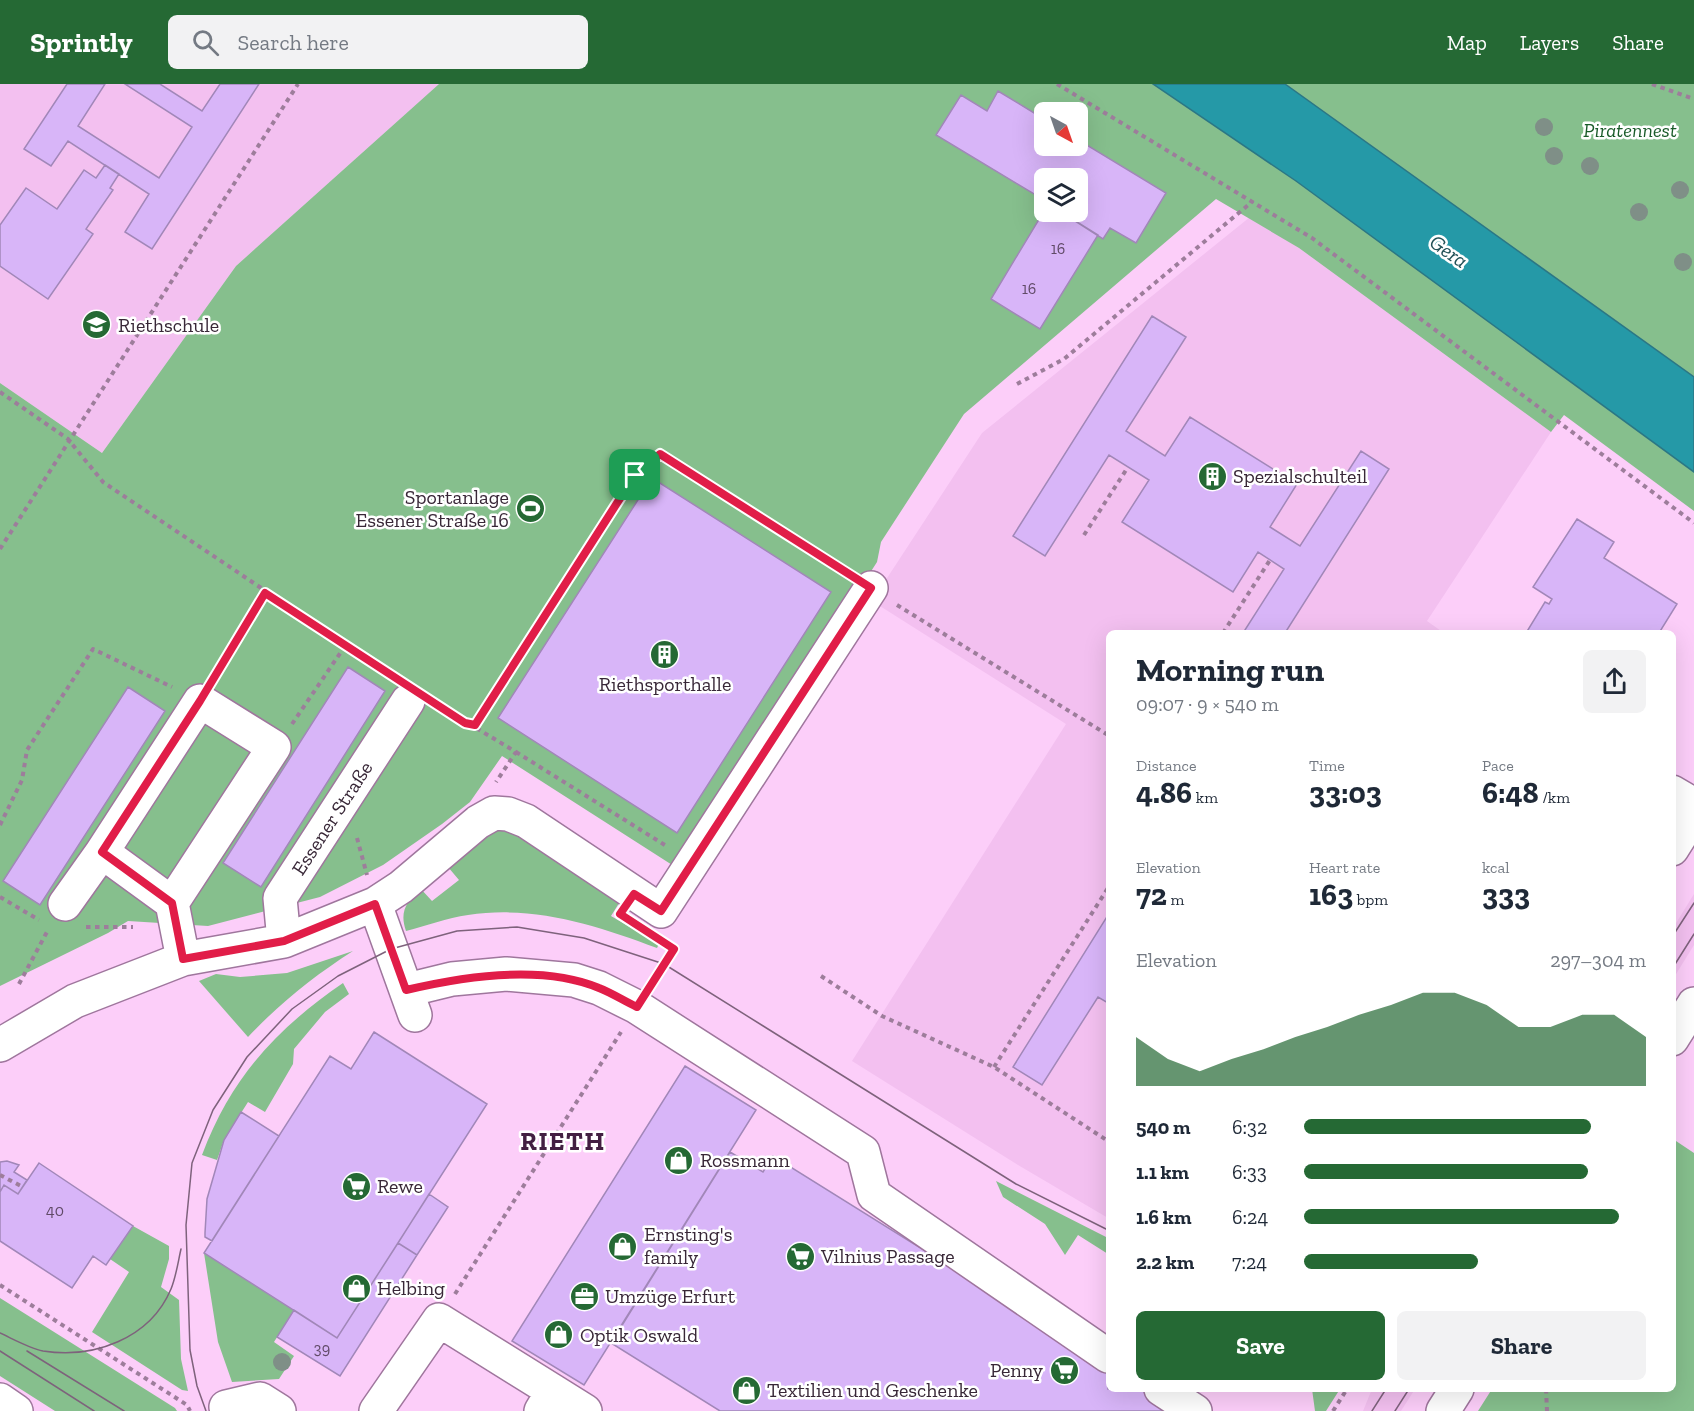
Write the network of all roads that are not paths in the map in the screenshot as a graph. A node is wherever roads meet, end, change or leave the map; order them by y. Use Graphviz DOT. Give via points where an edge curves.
graph roads {
  1 [pos="871,588"];
  2 [pos="413,694"];
  3 [pos="1676,794"];
  4 [pos="1694,805"];
  5 [pos="1694,814"];
  6 [pos="1676,843"];
  7 [pos="102,852"];
  8 [pos="172,903"];
  9 [pos="65,904"];
  10 [pos="375,904"];
  11 [pos="284,941"];
  12 [pos="183,959"];
  13 [pos="1694,1004"];
  14 [pos="1676,1033"];
  15 [pos="0,1045"];
  16 [pos="1106,1355"];
  17 [pos="1166,1392"];
  18 [pos="1455,1392"];
  19 [pos="0,1400"];
  20 [pos="547,1401"];
  21 [pos="226,1407"];
  22 [pos="16,1411"];
  23 [pos="279,1411"];
  24 [pos="376,1411"];
  25 [pos="585,1411"];
  26 [pos="1195,1411"];
  27 [pos="1443,1411"];
  1 -- 10 [label="street" via="661,911 526,821 494,813"];
  2 -- 11 [label="street, Essener Straße" via="280,898"];
  3 -- 4 [label="street"];
  5 -- 6 [label="street"];
  7 -- 8 [label="street"];
  7 -- 8 [label="street" via="200,701 273,747"];
  7 -- 9 [label="street"];
  8 -- 12 [label="street"];
  10 -- 11 [label="street"];
  10 -- 16 [label="street" via="411,1003 452,979 506,974 574,980 637,1007 864,1152 874,1195"];
  11 -- 12 [label="street"];
  12 -- 15 [label="street" via="75,1001"];
  13 -- 14 [label="street"];
  17 -- 26 [label="street"];
  18 -- 27 [label="street"];
  19 -- 22 [label="street"];
  20 -- 24 [label="street" via="439,1320"];
  20 -- 25 [label="street"];
  21 -- 23 [label="street" via="260,1399"];
}
